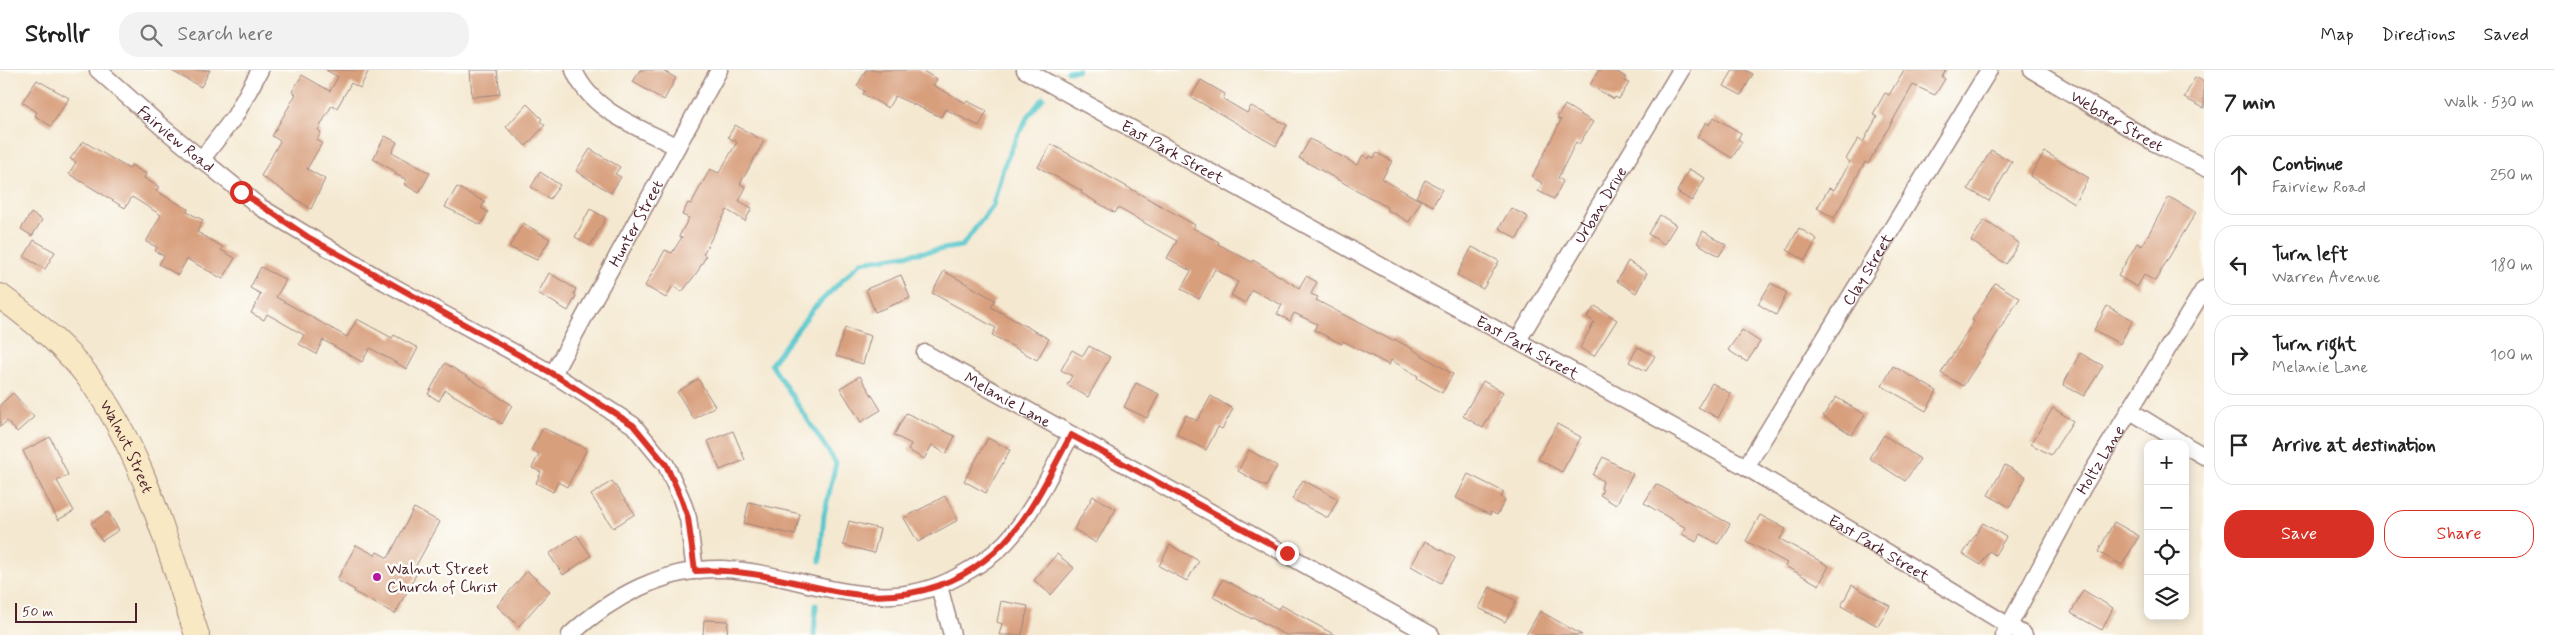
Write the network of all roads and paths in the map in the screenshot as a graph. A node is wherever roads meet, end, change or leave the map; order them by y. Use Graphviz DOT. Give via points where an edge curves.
graph roads {
  1 [pos="98,70"];
  2 [pos="260,70"];
  3 [pos="574,70"];
  4 [pos="719,70"];
  5 [pos="1025,70"];
  6 [pos="1681,70"];
  7 [pos="1989,70"];
  8 [pos="2032,70"];
  9 [pos="677,148"];
  10 [pos="200,160"];
  11 [pos="2204,167"];
  12 [pos="2204,289"];
  13 [pos="0,296"];
  14 [pos="1518,340"];
  15 [pos="925,353"];
  16 [pos="553,374"];
  17 [pos="2130,410"];
  18 [pos="1071,435"];
  19 [pos="2178,440"];
  20 [pos="2189,447"];
  21 [pos="2204,456"];
  22 [pos="1746,467"];
  23 [pos="695,571"];
  24 [pos="939,586"];
  25 [pos="2007,630"];
  26 [pos="197,635"];
  27 [pos="570,635"];
  28 [pos="952,635"];
  29 [pos="1430,635"];
  30 [pos="2024,635"];
  1 -- 10 [label="street, Fairview Road"];
  2 -- 10 [label="street" via="235,116"];
  3 -- 9 [label="street" via="582,86 602,107"];
  4 -- 9 [label="street, Hunter Street"];
  5 -- 14 [label="street, East Park Street"];
  6 -- 14 [label="street, Urban Drive"];
  7 -- 22 [label="street, Clay Street"];
  8 -- 11 [label="street, Webster Street" via="2153,142"];
  9 -- 16 [label="street, Hunter Street"];
  10 -- 16 [label="street, Fairview Road" via="260,207 308,237"];
  12 -- 17 [label="street, Holtz Lane"];
  13 -- 26 [label="main road, Walnut Street" via="30,318 75,362 116,419 156,513"];
  14 -- 22 [label="street, East Park Street"];
  15 -- 18 [label="street, Melanie Lane"];
  16 -- 23 [label="street, Fairview Road" via="617,413 633,425 657,452 672,477 688,518"];
  17 -- 19 [label="street"];
  17 -- 25 [label="street, Holtz Lane" via="2059,529"];
  18 -- 24 [label="street" via="1030,509 1006,542 974,568"];
  18 -- 29 [label="street, Melanie Lane"];
  20 -- 21 [label="street"];
  22 -- 25 [label="street, East Park Street"];
  23 -- 24 [label="street" via="744,571 866,596 888,597"];
  23 -- 27 [label="street" via="651,582 625,594 592,614"];
  24 -- 28 [label="street"];
  25 -- 30 [label="street, East Park Street"];
}
